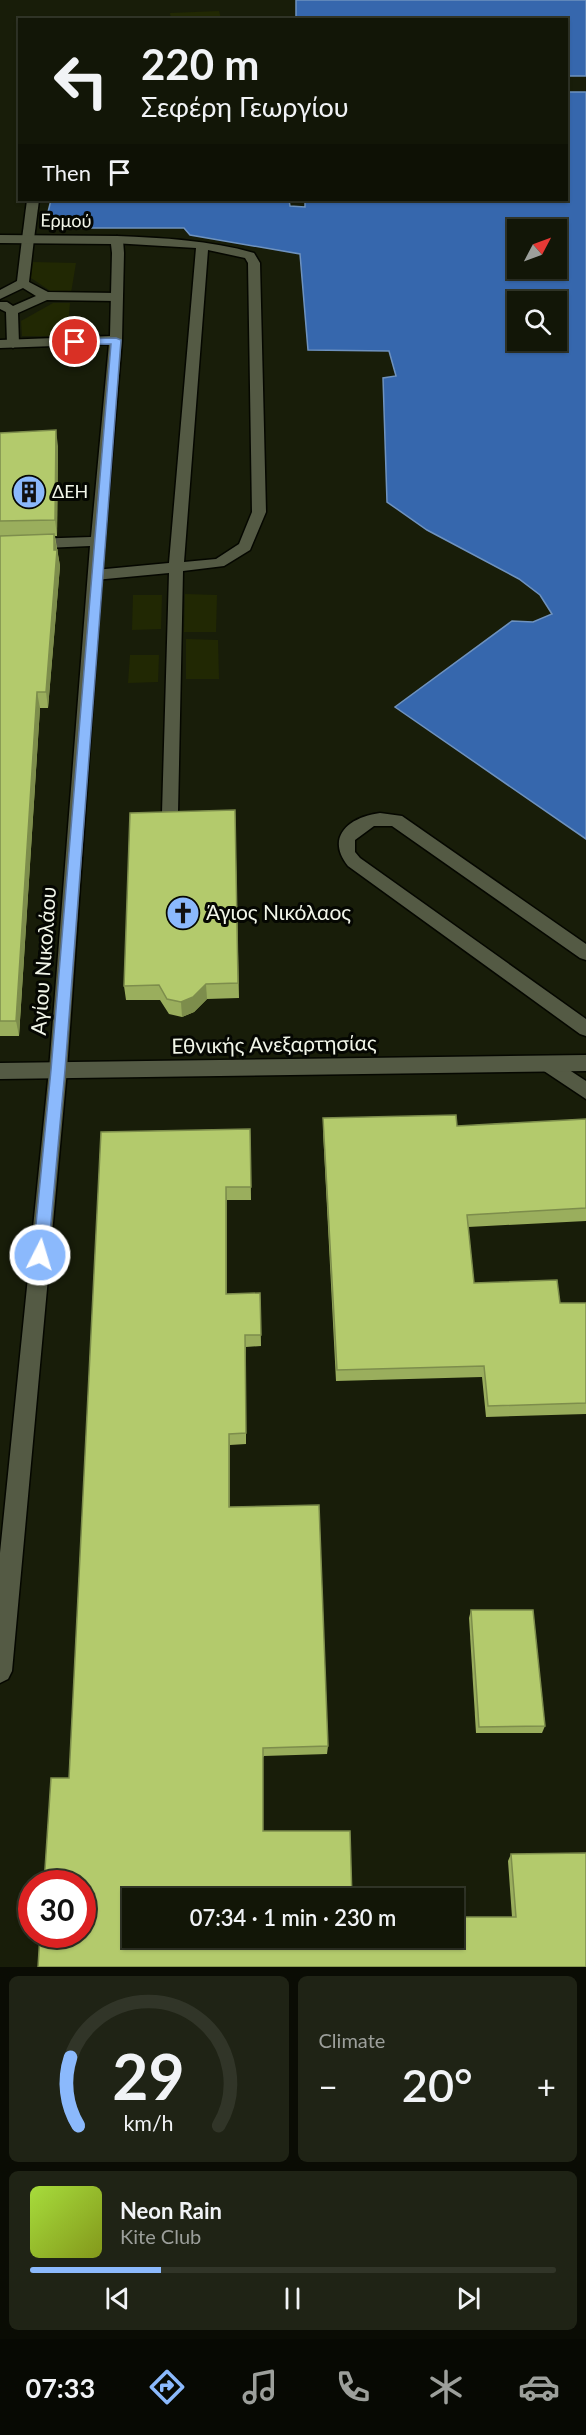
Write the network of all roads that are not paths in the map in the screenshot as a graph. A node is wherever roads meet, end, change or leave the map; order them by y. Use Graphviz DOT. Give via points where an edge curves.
graph roads {
  1 [pos="33,201"];
  2 [pos="0,239"];
  3 [pos="28,239"];
  4 [pos="117,247"];
  5 [pos="202,247"];
  6 [pos="23,283"];
  7 [pos="0,295"];
  8 [pos="45,296"];
  9 [pos="116,297"];
  10 [pos="0,302"];
  11 [pos="12,312"];
  12 [pos="116,340"];
  13 [pos="7,344"];
  14 [pos="98,541"];
  15 [pos="0,545"];
  16 [pos="176,569"];
  17 [pos="96,575"];
  18 [pos="170,813"];
  19 [pos="586,953"];
  20 [pos="586,1029"];
  21 [pos="586,1063"];
  22 [pos="548,1064"];
  23 [pos="58,1070"];
  24 [pos="0,1071"];
  25 [pos="586,1091"];
  26 [pos="0,1671"];
  1 -- 3 [label="street"];
  2 -- 3 [label="street, Ερμού"];
  3 -- 4 [label="street, Ερμού"];
  3 -- 6 [label="street"];
  4 -- 5 [label="street, Ερμού"];
  4 -- 9 [label="street, Αγίου Νικολάου"];
  5 -- 16 [label="street"];
  5 -- 16 [label="street, Ερμού" via="238,252 250,256 254,263 259,512 245,547 219,563"];
  6 -- 7 [label="street"];
  6 -- 8 [label="street"];
  8 -- 9 [label="street"];
  8 -- 11 [label="street"];
  9 -- 12 [label="street, Αγίου Νικολάου"];
  10 -- 11 [label="street"];
  11 -- 13 [label="street"];
  12 -- 13 [label="street"];
  12 -- 14 [label="street, Αγίου Νικολάου"];
  14 -- 15 [label="street"];
  14 -- 17 [label="street, Αγίου Νικολάου"];
  16 -- 17 [label="street"];
  16 -- 18 [label="street"];
  17 -- 23 [label="street, Αγίου Νικολάου"];
  19 -- 20 [label="street" via="396,820 378,818 360,824 346,838 347,853 354,862"];
  21 -- 22 [label="street, Εθνικής Ανεξαρτησίας"];
  22 -- 23 [label="street, Εθνικής Ανεξαρτησίας"];
  22 -- 25 [label="street"];
  23 -- 24 [label="street, Εθνικής Ανεξαρτησίας"];
  23 -- 26 [label="street, Αγίου Νικολάου"];
}
